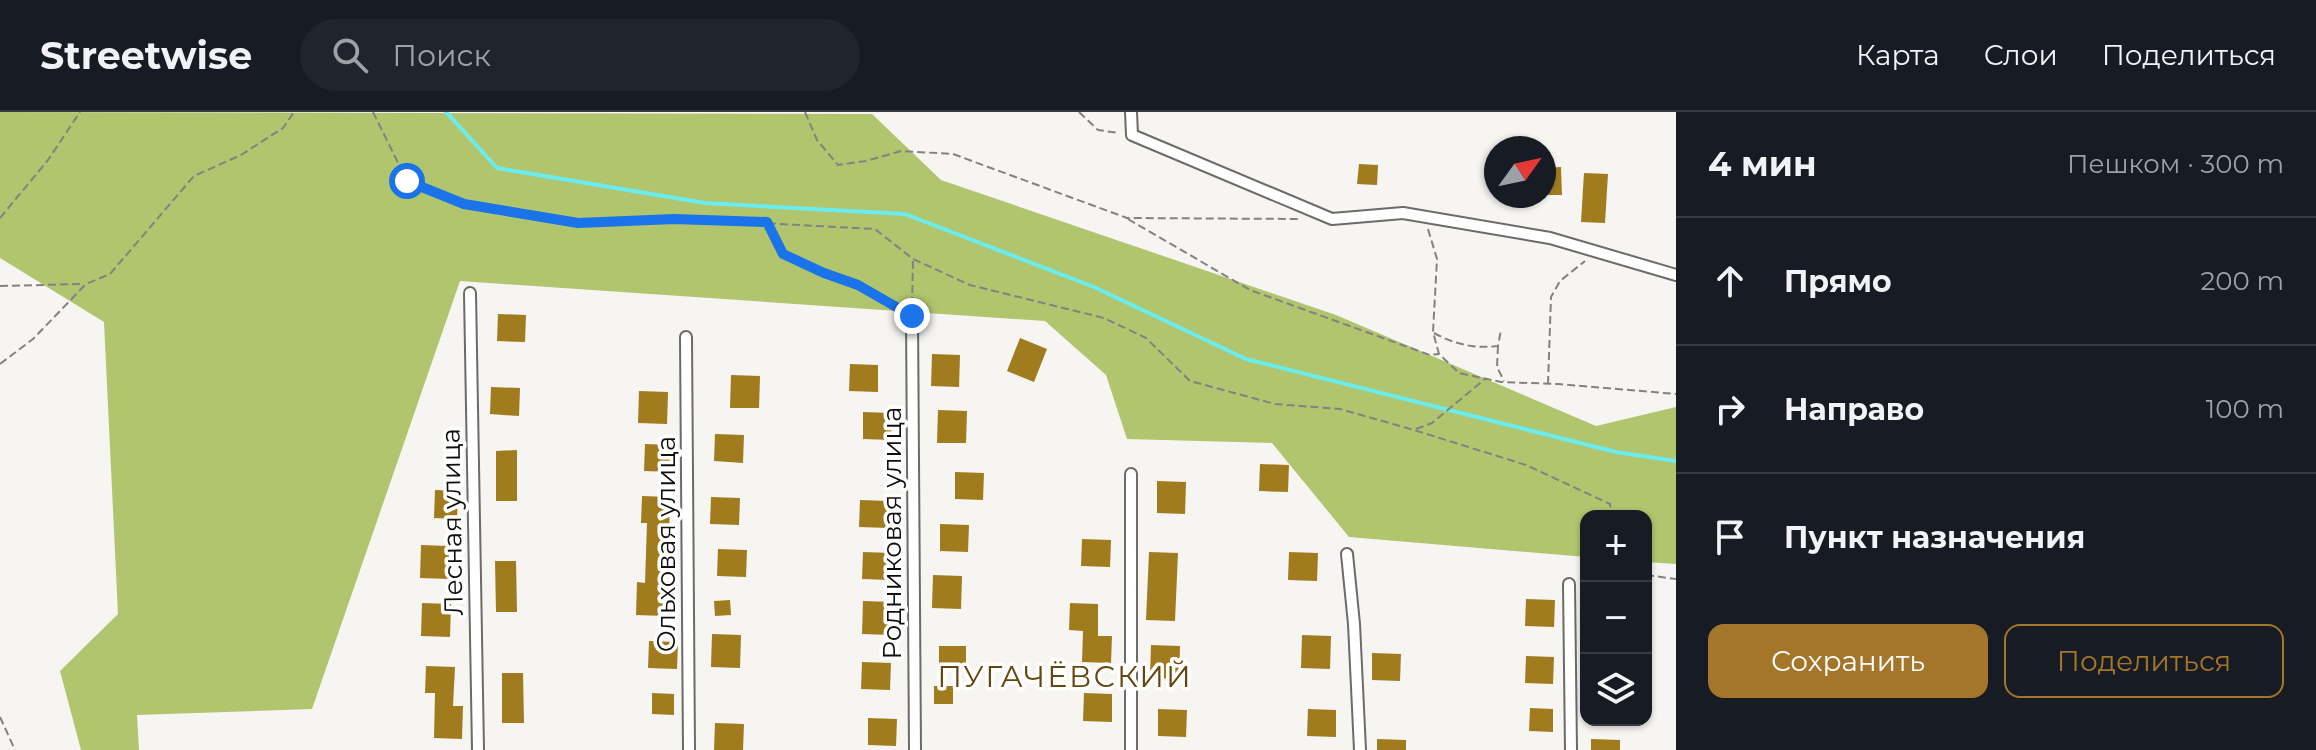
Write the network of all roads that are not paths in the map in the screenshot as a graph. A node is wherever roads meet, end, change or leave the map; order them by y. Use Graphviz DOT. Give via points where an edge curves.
graph roads {
  1 [pos="1131,112"];
  2 [pos="1676,275"];
  3 [pos="470,293"];
  4 [pos="912,316"];
  5 [pos="686,337"];
  6 [pos="1131,474"];
  7 [pos="1347,554"];
  8 [pos="1569,584"];
  9 [pos="478,750"];
  10 [pos="689,750"];
  11 [pos="915,750"];
  12 [pos="1131,750"];
  13 [pos="1360,750"];
  14 [pos="1571,750"];
  1 -- 2 [label="street" via="1132,135 1332,219 1424,216 1550,238"];
  3 -- 9 [label="street, Лесная улица"];
  4 -- 11 [label="street, Родниковая улица"];
  5 -- 10 [label="street, Ольховая улица"];
  6 -- 12 [label="street"];
  7 -- 13 [label="street"];
  8 -- 14 [label="street"];
}
